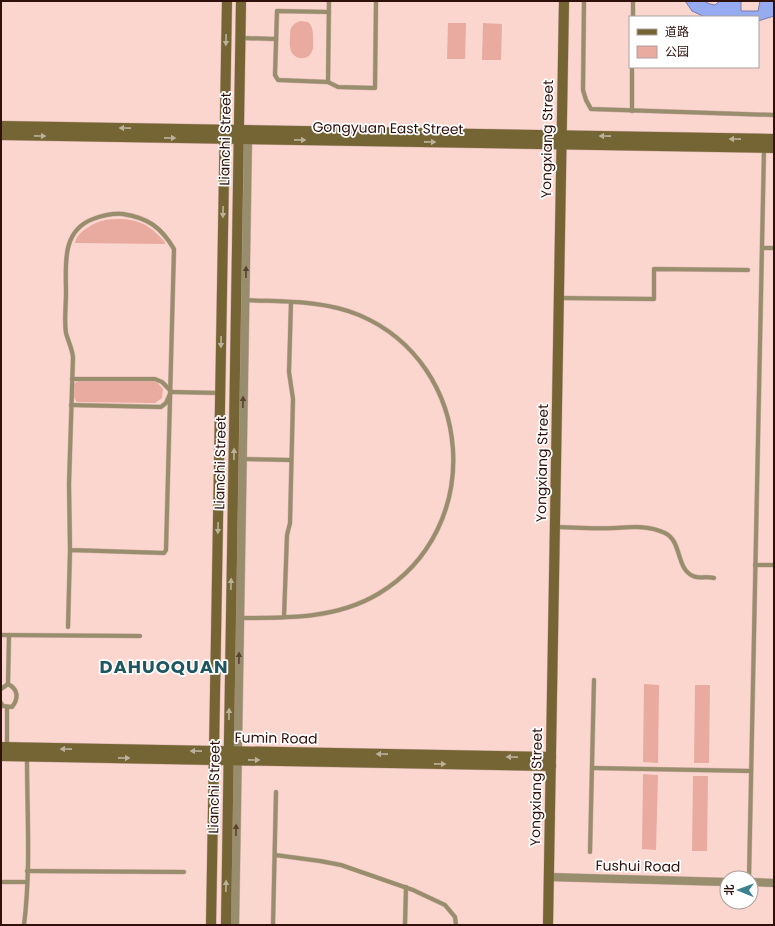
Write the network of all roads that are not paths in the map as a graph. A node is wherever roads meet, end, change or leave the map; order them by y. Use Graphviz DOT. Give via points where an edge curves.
graph roads {
  1 [pos="227,1"];
  2 [pos="241,1"];
  3 [pos="329,1"];
  4 [pos="376,1"];
  5 [pos="564,1"];
  6 [pos="584,1"];
  7 [pos="633,1"];
  8 [pos="329,12"];
  9 [pos="633,16"];
  10 [pos="241,38"];
  11 [pos="276,39"];
  12 [pos="632,68"];
  13 [pos="328,82"];
  14 [pos="632,110"];
  15 [pos="774,115"];
  16 [pos="1,126"];
  17 [pos="224,134"];
  18 [pos="1,135"];
  19 [pos="242,136"];
  20 [pos="774,139"];
  21 [pos="561,140"];
  22 [pos="764,148"];
  23 [pos="774,148"];
  24 [pos="762,248"];
  25 [pos="774,248"];
  26 [pos="748,270"];
  27 [pos="558,298"];
  28 [pos="245,300"];
  29 [pos="291,302"];
  30 [pos="72,379"];
  31 [pos="171,392"];
  32 [pos="220,393"];
  33 [pos="71,406"];
  34 [pos="242,459"];
  35 [pos="291,460"];
  36 [pos="554,527"];
  37 [pos="70,550"];
  38 [pos="755,565"];
  39 [pos="774,565"];
  40 [pos="714,578"];
  41 [pos="284,617"];
  42 [pos="240,618"];
  43 [pos="68,627"];
  44 [pos="1,634"];
  45 [pos="9,635"];
  46 [pos="140,636"];
  47 [pos="594,680"];
  48 [pos="8,684"];
  49 [pos="1,689"];
  50 [pos="1,703"];
  51 [pos="7,706"];
  52 [pos="3,750"];
  53 [pos="214,755"];
  54 [pos="27,756"];
  55 [pos="233,756"];
  56 [pos="551,761"];
  57 [pos="592,768"];
  58 [pos="751,771"];
  59 [pos="276,792"];
  60 [pos="590,852"];
  61 [pos="275,855"];
  62 [pos="749,870"];
  63 [pos="27,871"];
  64 [pos="184,872"];
  65 [pos="549,877"];
  66 [pos="1,882"];
  67 [pos="27,882"];
  68 [pos="719,882"];
  69 [pos="759,882"];
  70 [pos="774,883"];
  71 [pos="406,887"];
  72 [pos="24,925"];
  73 [pos="211,925"];
  74 [pos="226,925"];
  75 [pos="235,925"];
  76 [pos="273,925"];
  77 [pos="405,925"];
  78 [pos="456,925"];
  79 [pos="548,925"];
  1 -- 17 [label="street, Lianchi Street, one-way"];
  2 -- 10 [label="street, Lianchi Street"];
  3 -- 8 [label="lane"];
  4 -- 13 [label="lane" via="375,88 338,87"];
  5 -- 21 [label="street, Yongxiang Street"];
  6 -- 14 [label="lane" via="583,90 586,100 591,109"];
  7 -- 9 [label="lane"];
  8 -- 11 [label="lane" via="276,11"];
  8 -- 13 [label="lane"];
  10 -- 11 [label="lane"];
  10 -- 19 [label="street, Lianchi Street"];
  11 -- 13 [label="lane" via="275,75 278,80"];
  12 -- 14 [label="lane"];
  14 -- 15 [label="lane"];
  17 -- 16 [label="street, Gongyuan East Street, one-way"];
  18 -- 17 [label="street, Gongyuan East Street, one-way"];
  17 -- 19 [label="street, Gongyuan East Street"];
  17 -- 32 [label="street, Lianchi Street, one-way"];
  19 -- 21 [label="street, Gongyuan East Street"];
  28 -- 19 [label="street, one-way"];
  55 -- 19 [label="street, Lianchi Street, one-way"];
  20 -- 21 [label="street, Gongyuan East Street, one-way"];
  21 -- 22 [label="street, Gongyuan East Street"];
  21 -- 27 [label="street, Yongxiang Street"];
  22 -- 23 [label="street, Gongyuan East Street"];
  22 -- 24 [label="lane"];
  24 -- 25 [label="lane"];
  24 -- 38 [label="lane"];
  26 -- 27 [label="lane" via="654,268 654,299"];
  27 -- 36 [label="street, Yongxiang Street"];
  28 -- 29 [label="lane"];
  34 -- 28 [label="street, one-way"];
  29 -- 35 [label="lane"];
  29 -- 41 [label="lane" via="331,306 358,315 384,329 407,347 426,369 440,394 451,428 454,464 451,492 442,520 433,539 402,577 379,594 353,606 326,614"];
  30 -- 31 [label="lane" via="155,379 162,382"];
  30 -- 31 [label="lane" via="72,349 66,333 68,244 72,236 90,220 106,214 125,214 144,219 156,226 174,249"];
  30 -- 33 [label="lane"];
  31 -- 32 [label="lane"];
  31 -- 33 [label="lane" via="161,407"];
  31 -- 37 [label="lane" via="166,550 164,553"];
  32 -- 53 [label="street, Lianchi Street, one-way"];
  33 -- 37 [label="lane"];
  34 -- 35 [label="lane"];
  34 -- 42 [label="street"];
  35 -- 41 [label="lane"];
  36 -- 40 [label="lane" via="638,526 666,533 671,538 686,572 694,577"];
  36 -- 56 [label="street, Yongxiang Street"];
  37 -- 43 [label="lane"];
  38 -- 39 [label="lane"];
  38 -- 58 [label="lane"];
  41 -- 42 [label="lane"];
  55 -- 42 [label="street, one-way"];
  44 -- 45 [label="lane"];
  45 -- 46 [label="lane"];
  45 -- 48 [label="lane"];
  47 -- 57 [label="lane"];
  48 -- 49 [label="lane"];
  48 -- 51 [label="lane" via="17,695 12,707"];
  50 -- 51 [label="lane"];
  51 -- 52 [label="lane"];
  53 -- 52 [label="street, Fumin Road, one-way"];
  52 -- 54 [label="street, Fumin Road"];
  54 -- 53 [label="street, Fumin Road, one-way"];
  53 -- 55 [label="street, Fumin Road"];
  53 -- 73 [label="street, Lianchi Street"];
  54 -- 63 [label="lane"];
  55 -- 56 [label="street, Fumin Road"];
  74 -- 55 [label="street, Lianchi Street, one-way"];
  75 -- 55 [label="street, one-way"];
  56 -- 65 [label="street, Yongxiang Street"];
  57 -- 58 [label="lane"];
  57 -- 60 [label="lane"];
  58 -- 62 [label="lane"];
  59 -- 61 [label="lane"];
  61 -- 71 [label="lane" via="341,865"];
  61 -- 76 [label="lane"];
  63 -- 64 [label="lane"];
  63 -- 67 [label="lane"];
  65 -- 68 [label="street, Fushui Road"];
  65 -- 79 [label="street, Yongxiang Street"];
  66 -- 67 [label="lane"];
  67 -- 72 [label="lane"];
  69 -- 70 [label="street"];
  71 -- 77 [label="lane"];
  71 -- 78 [label="lane" via="446,905"];
}
